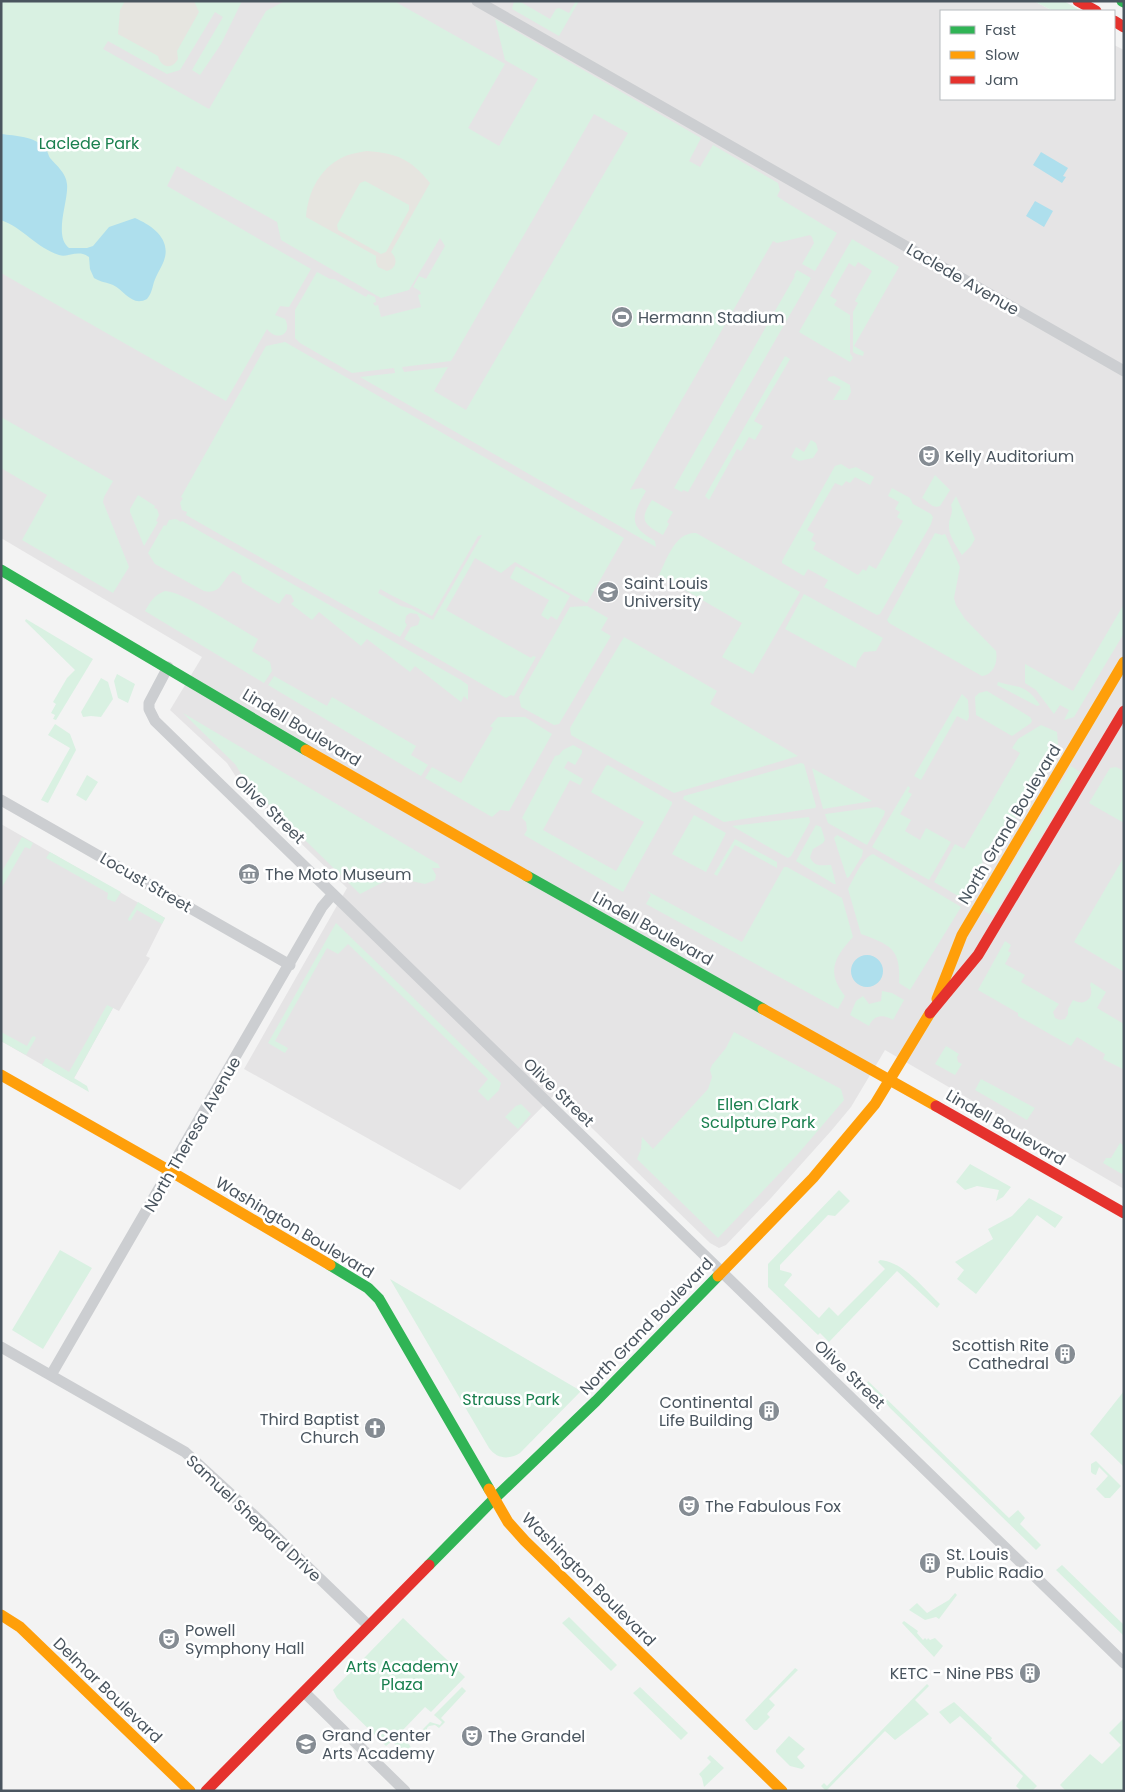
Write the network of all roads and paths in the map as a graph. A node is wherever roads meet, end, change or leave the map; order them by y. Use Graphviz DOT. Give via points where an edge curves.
graph roads {
  1 [pos="477,1"];
  2 [pos="1078,1"];
  3 [pos="1094,10"];
  4 [pos="1124,371"];
  5 [pos="1,570"];
  6 [pos="1124,662"];
  7 [pos="168,667"];
  8 [pos="1124,711"];
  9 [pos="1,800"];
  10 [pos="333,894"];
  11 [pos="290,965"];
  12 [pos="933,1009"];
  13 [pos="1,1075"];
  14 [pos="891,1080"];
  15 [pos="170,1171"];
  16 [pos="1124,1213"];
  17 [pos="721,1273"];
  18 [pos="1,1346"];
  19 [pos="51,1375"];
  20 [pos="495,1498"];
  21 [pos="1,1615"];
  22 [pos="368,1626"];
  23 [pos="1124,1663"];
  24 [pos="304,1692"];
  25 [pos="190,1791"];
  26 [pos="206,1791"];
  27 [pos="405,1791"];
  28 [pos="782,1791"];
  1 -- 4 [label="street, Laclede Avenue"];
  2 -- 3 [label="main road"];
  5 -- 7 [label="main road"];
  6 -- 12 [label="main road, North Grand Boulevard" via="962,935"];
  7 -- 10 [label="street, Olive Street" via="150,699 151,716"];
  7 -- 14 [label="main road, Lindell Boulevard" via="400,804"];
  8 -- 12 [label="main road, North Grand Boulevard" via="978,955"];
  9 -- 11 [label="street, Locust Street"];
  10 -- 11 [label="street, North Theresa Avenue" via="322,907"];
  10 -- 17 [label="street, Olive Street"];
  11 -- 15 [label="street, North Theresa Avenue"];
  12 -- 14 [label="main road, North Grand Boulevard"];
  13 -- 15 [label="main road, Washington Boulevard"];
  14 -- 16 [label="main road, Lindell Boulevard"];
  14 -- 17 [label="main road, North Grand Boulevard" via="864,1119 813,1178"];
  15 -- 19 [label="street, North Theresa Avenue"];
  15 -- 20 [label="main road, Washington Boulevard" via="368,1288 379,1299"];
  17 -- 20 [label="main road, North Grand Boulevard"];
  17 -- 23 [label="street, Olive Street"];
  18 -- 19 [label="street, Samuel Shepard Drive"];
  19 -- 22 [label="street, Samuel Shepard Drive" via="190,1456"];
  20 -- 22 [label="main road, North Grand Boulevard"];
  20 -- 28 [label="main road, Washington Boulevard" via="508,1522 525,1541"];
  21 -- 25 [label="main road, Delmar Boulevard" via="20,1627"];
  22 -- 24 [label="main road, North Grand Boulevard"];
  24 -- 26 [label="main road, North Grand Boulevard"];
  24 -- 27 [label="street"];
}
